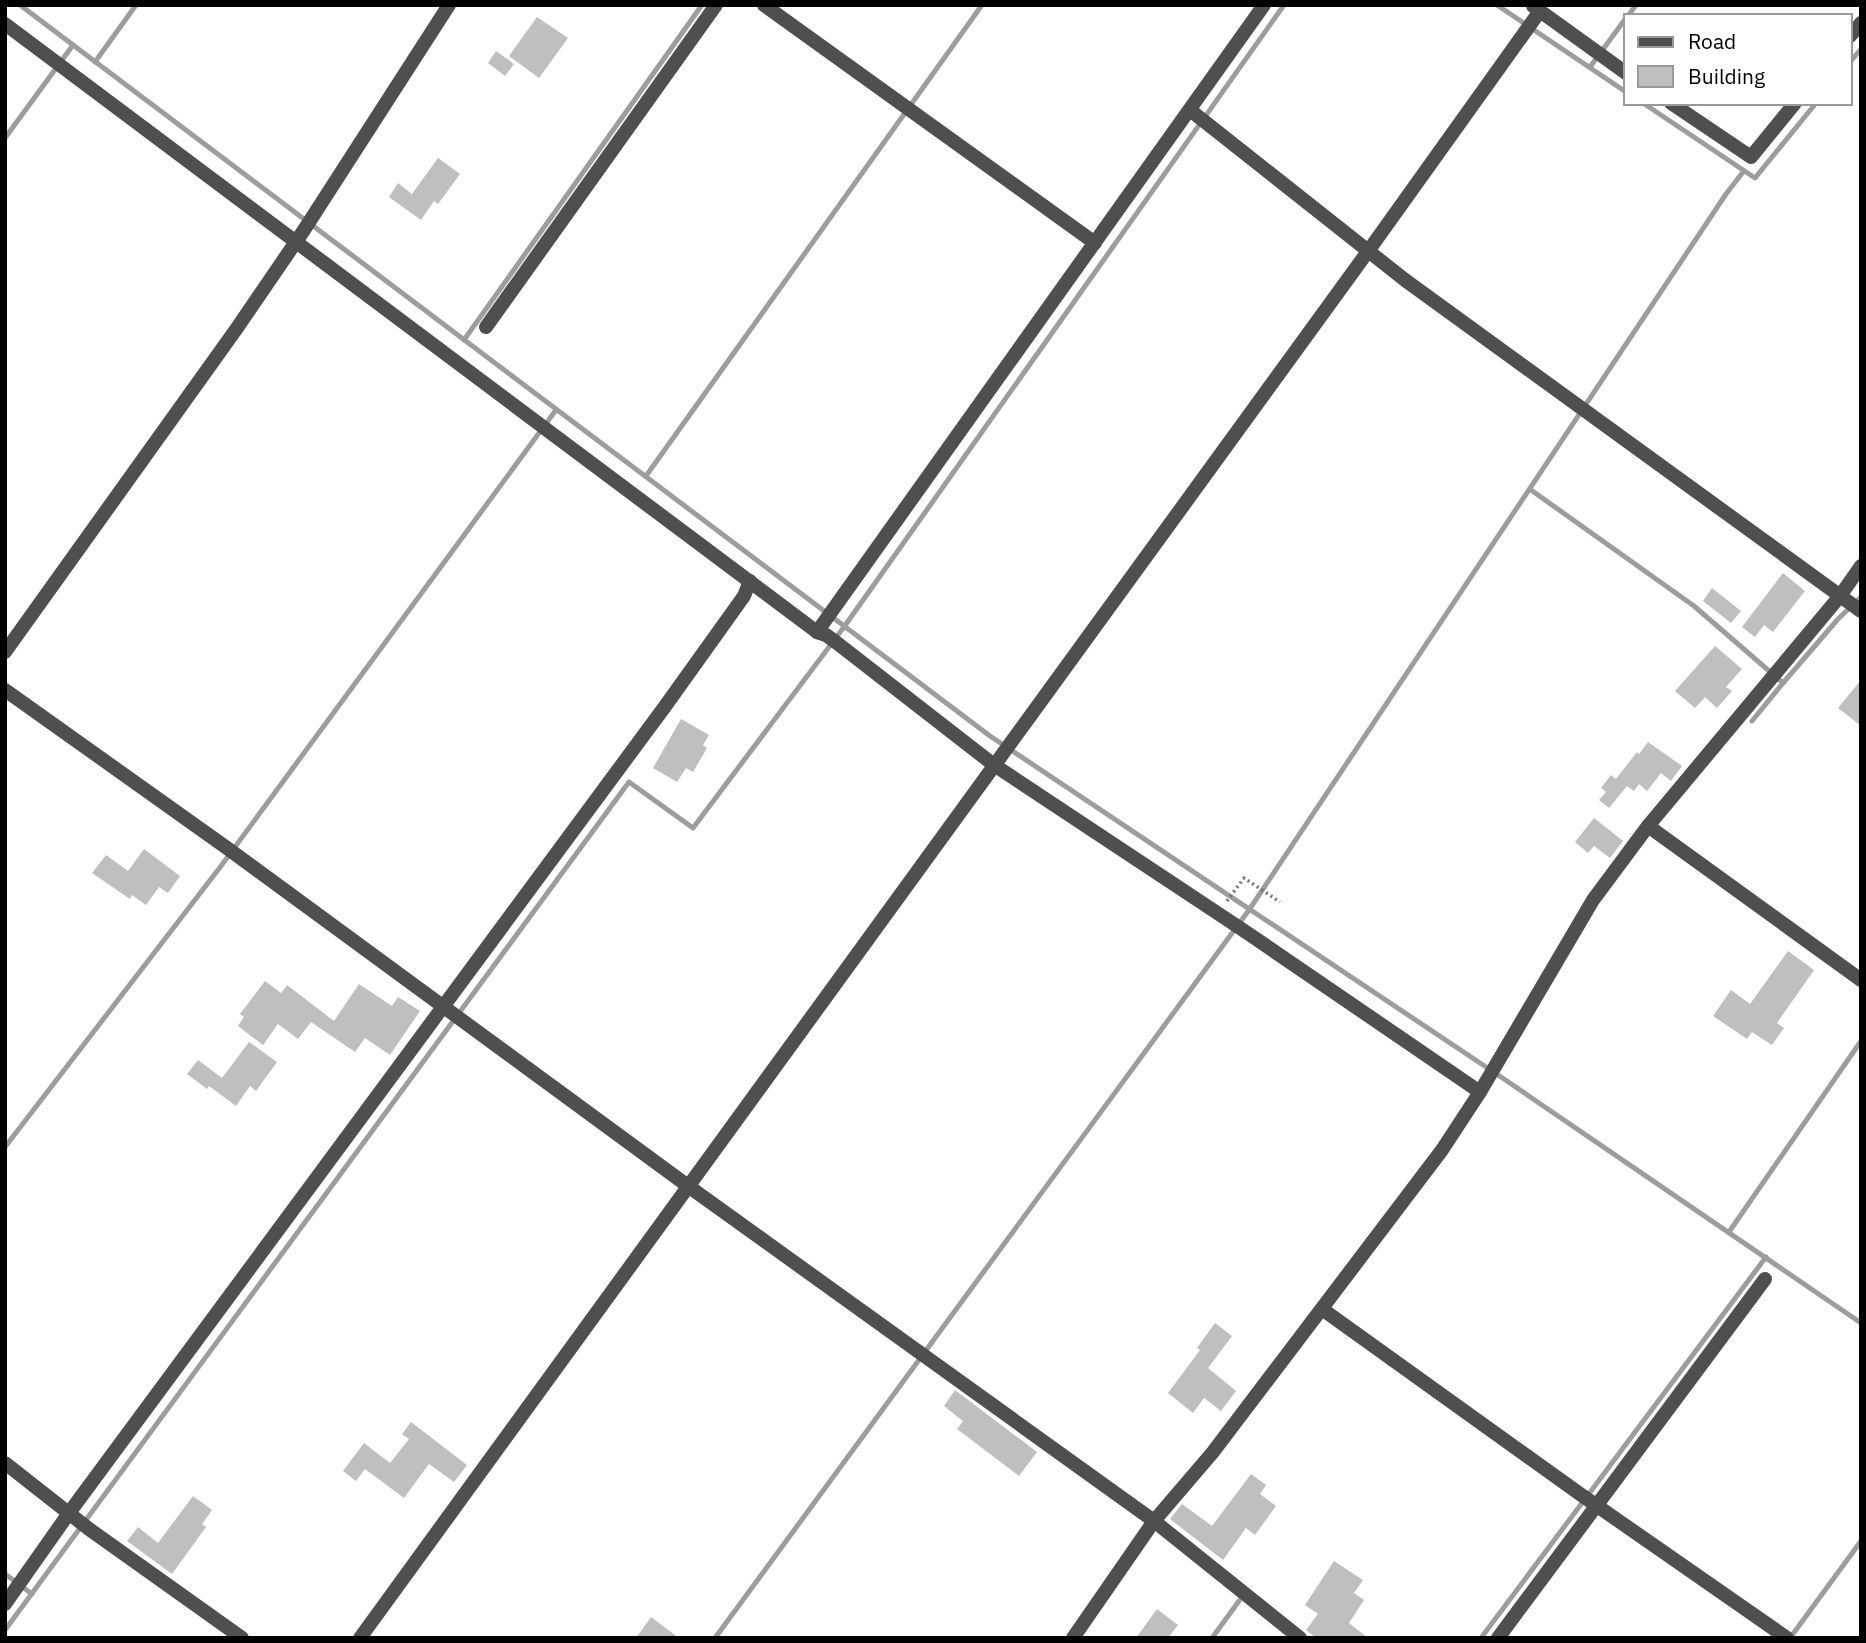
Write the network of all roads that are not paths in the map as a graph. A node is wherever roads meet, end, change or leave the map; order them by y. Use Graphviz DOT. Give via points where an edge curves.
graph roads {
  1 [pos="449,5"];
  2 [pos="716,5"];
  3 [pos="764,5"];
  4 [pos="1264,5"];
  5 [pos="1532,18"];
  6 [pos="5,24"];
  7 [pos="1624,72"];
  8 [pos="1674,105"];
  9 [pos="1794,105"];
  10 [pos="1199,116"];
  11 [pos="295,243"];
  12 [pos="1095,243"];
  13 [pos="1369,250"];
  14 [pos="486,327"];
  15 [pos="1861,566"];
  16 [pos="750,581"];
  17 [pos="1852,604"];
  18 [pos="828,628"];
  19 [pos="5,652"];
  20 [pos="5,690"];
  21 [pos="994,765"];
  22 [pos="1648,826"];
  23 [pos="1861,980"];
  24 [pos="445,1009"];
  25 [pos="1480,1092"];
  26 [pos="688,1186"];
  27 [pos="1765,1279"];
  28 [pos="1322,1309"];
  29 [pos="5,1463"];
  30 [pos="1590,1501"];
  31 [pos="72,1516"];
  32 [pos="1154,1521"];
  33 [pos="5,1604"];
  34 [pos="1785,1637"];
  35 [pos="242,1638"];
  36 [pos="360,1638"];
  37 [pos="1073,1638"];
  38 [pos="1300,1638"];
  39 [pos="1498,1638"];
  1 -- 11 [label="street"];
  2 -- 14 [label="street"];
  3 -- 12 [label="street"];
  4 -- 10 [label="street"];
  5 -- 7 [label="street"];
  5 -- 13 [label="street"];
  6 -- 11 [label="street"];
  8 -- 9 [label="street" via="1751,157"];
  10 -- 12 [label="street"];
  10 -- 13 [label="street"];
  11 -- 16 [label="street"];
  11 -- 19 [label="street"];
  12 -- 18 [label="street"];
  13 -- 17 [label="street"];
  13 -- 21 [label="street"];
  15 -- 17 [label="street"];
  16 -- 18 [label="street"];
  16 -- 24 [label="street" via="744,596"];
  17 -- 22 [label="street" via="1773,675"];
  18 -- 21 [label="street"];
  20 -- 24 [label="street"];
  21 -- 25 [label="street"];
  21 -- 26 [label="street"];
  22 -- 23 [label="street"];
  22 -- 25 [label="street" via="1593,900"];
  24 -- 26 [label="street"];
  24 -- 31 [label="street"];
  25 -- 28 [label="street"];
  26 -- 32 [label="street"];
  26 -- 36 [label="street"];
  27 -- 30 [label="street"];
  28 -- 30 [label="street"];
  28 -- 32 [label="street"];
  29 -- 31 [label="street"];
  30 -- 34 [label="street"];
  30 -- 39 [label="street"];
  31 -- 33 [label="street"];
  31 -- 35 [label="street"];
  32 -- 37 [label="street"];
  32 -- 38 [label="street"];
}
